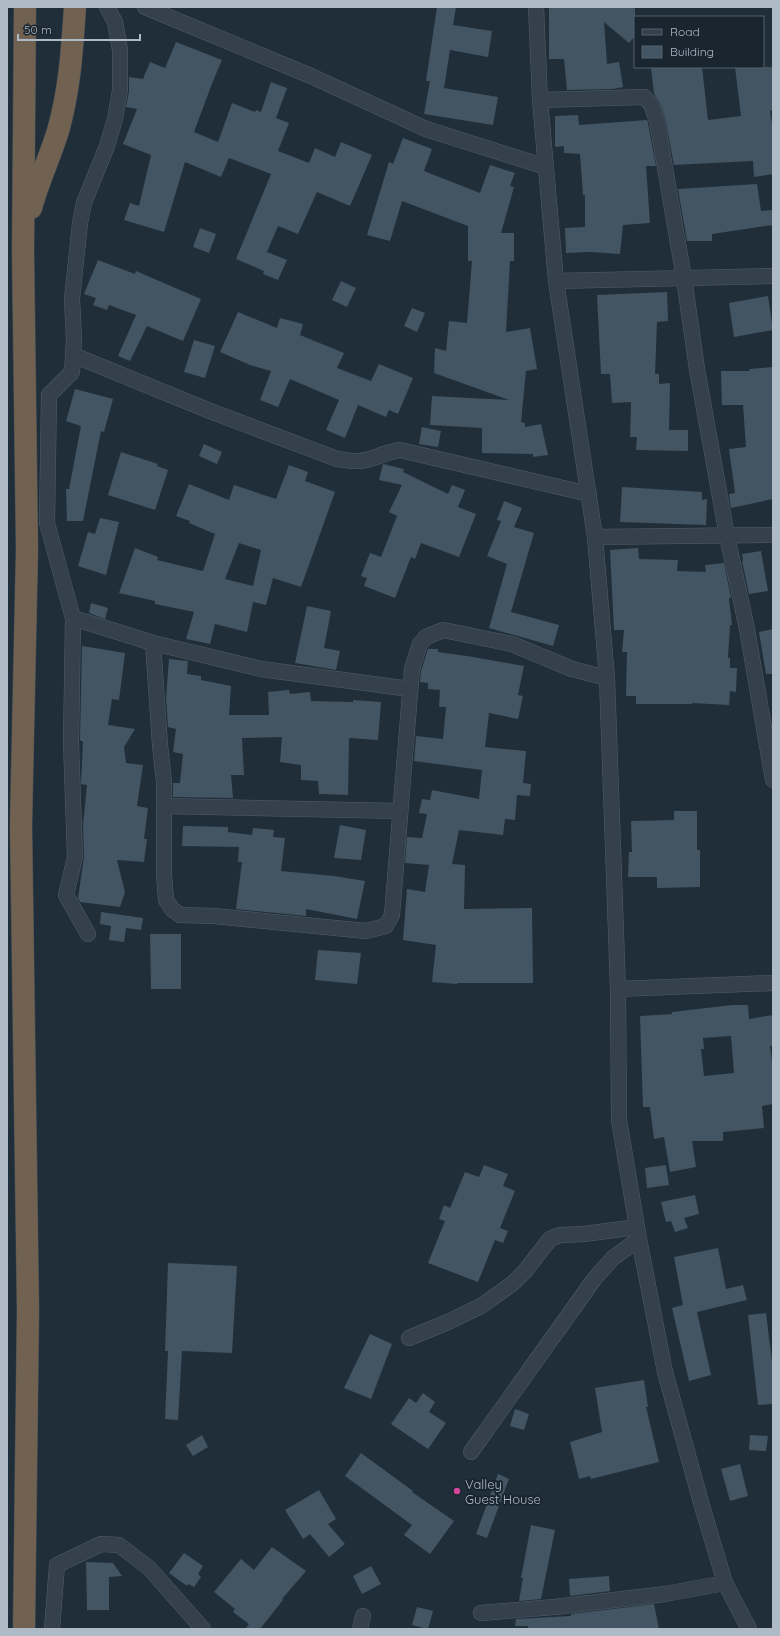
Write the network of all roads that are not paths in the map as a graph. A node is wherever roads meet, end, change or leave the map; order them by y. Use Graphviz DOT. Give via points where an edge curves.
graph roads {
  1 [pos="26,7"];
  2 [pos="74,7"];
  3 [pos="107,7"];
  4 [pos="145,7"];
  5 [pos="536,7"];
  6 [pos="16,38"];
  7 [pos="540,100"];
  8 [pos="546,167"];
  9 [pos="23,251"];
  10 [pos="773,276"];
  11 [pos="684,278"];
  12 [pos="556,281"];
  13 [pos="73,354"];
  14 [pos="589,494"];
  15 [pos="773,535"];
  16 [pos="727,536"];
  17 [pos="595,537"];
  18 [pos="73,618"];
  19 [pos="153,643"];
  20 [pos="607,678"];
  21 [pos="410,689"];
  22 [pos="773,780"];
  23 [pos="164,806"];
  24 [pos="400,811"];
  25 [pos="88,934"];
  26 [pos="773,983"];
  27 [pos="618,989"];
  28 [pos="638,1233"];
  29 [pos="409,1338"];
  30 [pos="471,1452"];
  31 [pos="725,1583"];
  32 [pos="481,1613"];
  33 [pos="24,1629"];
  34 [pos="52,1629"];
  35 [pos="202,1629"];
  36 [pos="749,1629"];
  1 -- 6 [label="highway"];
  2 -- 9 [label="highway" via="70,75 65,105 58,132 34,196"];
  3 -- 13 [label="street" via="115,22 120,50 120,90 107,146 84,202 80,223 72,299"];
  4 -- 8 [label="street" via="311,76 426,129"];
  5 -- 7 [label="street"];
  6 -- 9 [label="highway"];
  7 -- 8 [label="street"];
  7 -- 11 [label="street" via="644,97 651,104 657,121"];
  8 -- 12 [label="street"];
  9 -- 33 [label="highway" via="27,549 21,825 28,1310"];
  10 -- 11 [label="street"];
  11 -- 12 [label="street"];
  11 -- 16 [label="street" via="697,369"];
  12 -- 14 [label="street"];
  13 -- 14 [label="street" via="210,411 336,459 365,461 400,450"];
  13 -- 18 [label="street" via="72,372 49,395 46,523"];
  14 -- 17 [label="street"];
  15 -- 16 [label="street"];
  16 -- 17 [label="street"];
  16 -- 22 [label="street" via="747,630"];
  17 -- 20 [label="street"];
  18 -- 19 [label="street"];
  18 -- 25 [label="street" via="71,743 75,857 66,896"];
  19 -- 21 [label="street" via="261,669"];
  19 -- 23 [label="street"];
  20 -- 21 [label="street" via="572,669 512,644 443,630 426,637 420,644 412,669"];
  20 -- 27 [label="street"];
  21 -- 24 [label="street"];
  23 -- 24 [label="street"];
  23 -- 24 [label="street" via="166,900 180,915 366,931 386,926 392,915"];
  26 -- 27 [label="street"];
  27 -- 28 [label="street" via="619,1120"];
  28 -- 29 [label="street" via="560,1235 550,1239 512,1284 487,1302"];
  28 -- 30 [label="street" via="595,1278"];
  28 -- 31 [label="street" via="665,1372"];
  31 -- 32 [label="street" via="665,1594"];
  31 -- 36 [label="street"];
  34 -- 35 [label="street" via="57,1565 101,1544 119,1545 150,1568"];
}
